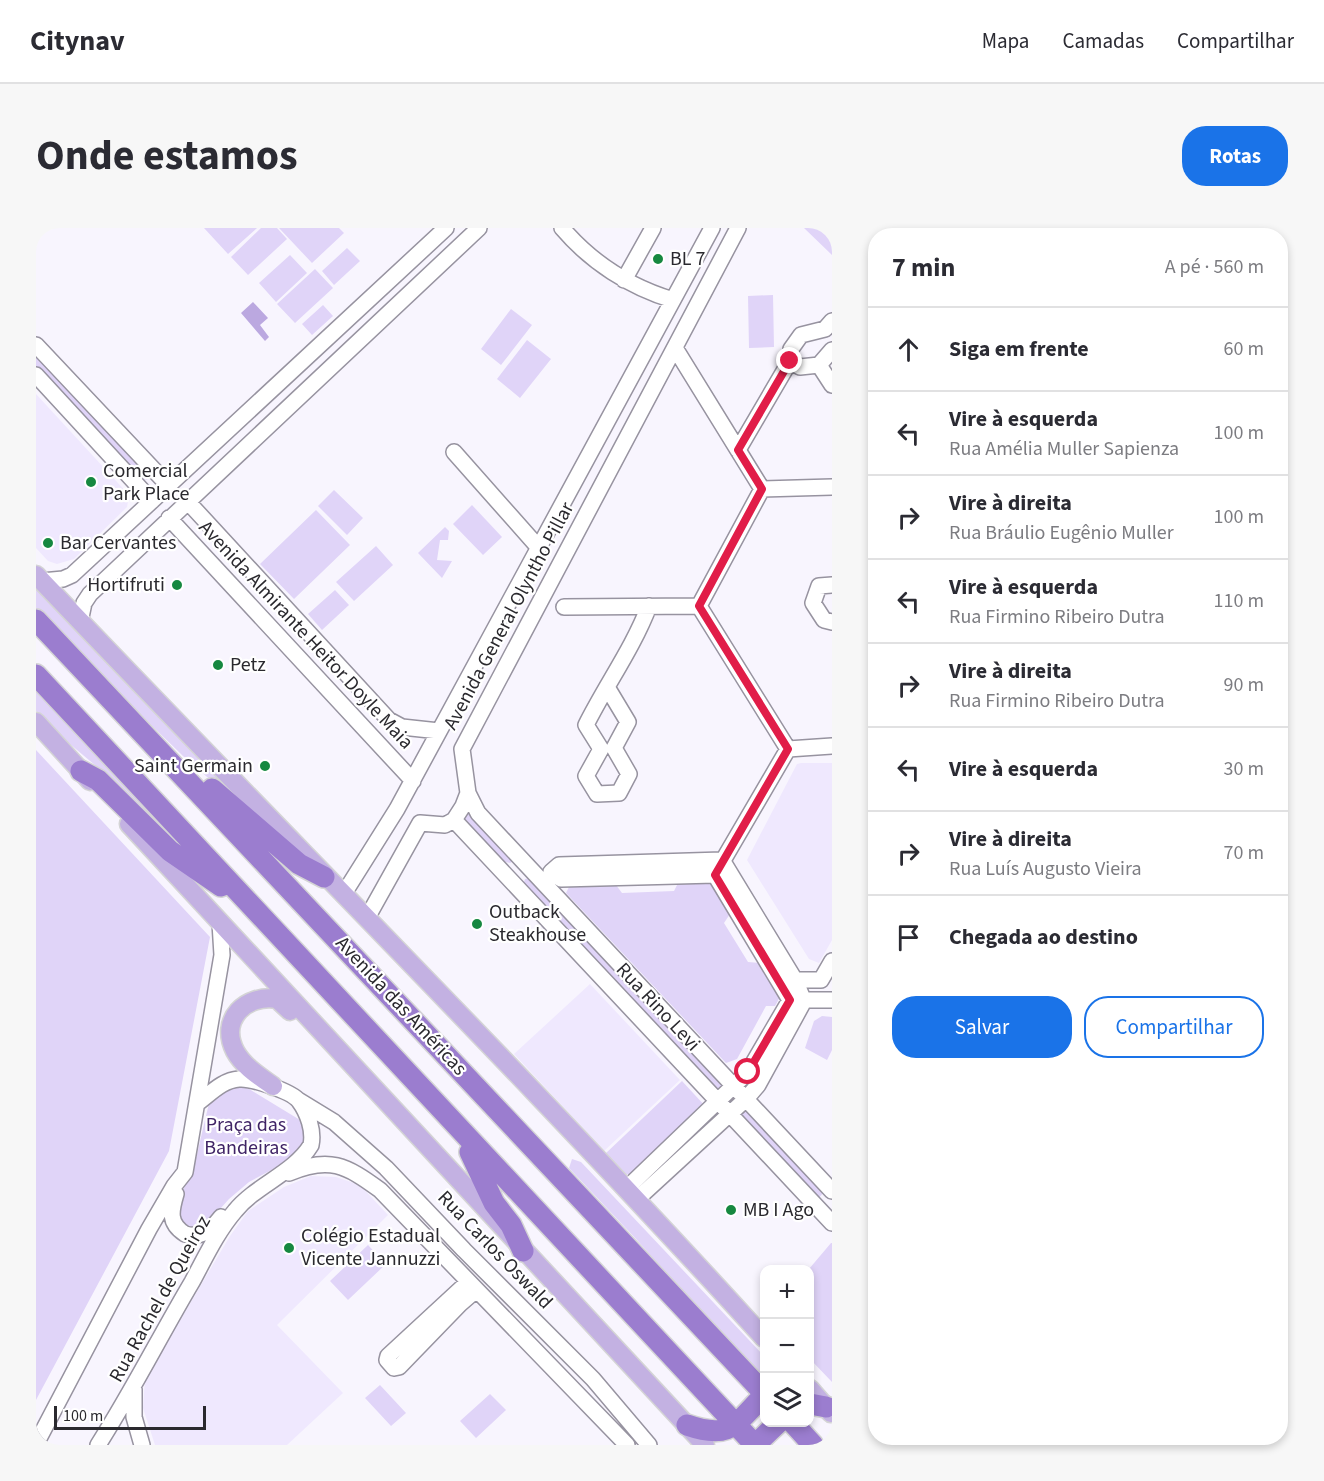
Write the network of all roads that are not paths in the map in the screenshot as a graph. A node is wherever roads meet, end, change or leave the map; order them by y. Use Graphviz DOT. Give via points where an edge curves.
graph roads {
  1 [pos="446,228"];
  2 [pos="479,228"];
  3 [pos="561,228"];
  4 [pos="653,228"];
  5 [pos="712,228"];
  6 [pos="738,228"];
  7 [pos="624,280"];
  8 [pos="652,301"];
  9 [pos="670,305"];
  10 [pos="832,321"];
  11 [pos="36,345"];
  12 [pos="675,348"];
  13 [pos="832,350"];
  14 [pos="790,361"];
  15 [pos="819,365"];
  16 [pos="36,375"];
  17 [pos="832,385"];
  18 [pos="723,426"];
  19 [pos="751,426"];
  20 [pos="738,450"];
  21 [pos="454,452"];
  22 [pos="168,486"];
  23 [pos="832,487"];
  24 [pos="572,488"];
  25 [pos="762,489"];
  26 [pos="152,501"];
  27 [pos="594,501"];
  28 [pos="188,502"];
  29 [pos="170,518"];
  30 [pos="110,540"];
  31 [pos="539,548"];
  32 [pos="127,558"];
  33 [pos="39,578"];
  34 [pos="832,585"];
  35 [pos="649,606"];
  36 [pos="699,606"];
  37 [pos="564,607"];
  38 [pos="629,607"];
  39 [pos="36,620"];
  40 [pos="81,622"];
  41 [pos="832,622"];
  42 [pos="641,627"];
  43 [pos="36,675"];
  44 [pos="607,687"];
  45 [pos="115,703"];
  46 [pos="618,705"];
  47 [pos="594,709"];
  48 [pos="36,722"];
  49 [pos="439,731"];
  50 [pos="831,745"];
  51 [pos="462,749"];
  52 [pos="788,749"];
  53 [pos="81,771"];
  54 [pos="413,781"];
  55 [pos="468,793"];
  56 [pos="397,809"];
  57 [pos="454,820"];
  58 [pos="420,824"];
  59 [pos="722,860"];
  60 [pos="364,862"];
  61 [pos="715,875"];
  62 [pos="326,879"];
  63 [pos="343,895"];
  64 [pos="367,918"];
  65 [pos="220,923"];
  66 [pos="269,924"];
  67 [pos="832,961"];
  68 [pos="795,980"];
  69 [pos="797,1000"];
  70 [pos="832,1000"];
  71 [pos="310,1020"];
  72 [pos="273,1086"];
  73 [pos="734,1086"];
  74 [pos="746,1099"];
  75 [pos="298,1100"];
  76 [pos="718,1101"];
  77 [pos="199,1102"];
  78 [pos="730,1113"];
  79 [pos="447,1117"];
  80 [pos="267,1183"];
  81 [pos="174,1186"];
  82 [pos="832,1191"];
  83 [pos="631,1195"];
  84 [pos="235,1210"];
  85 [pos="832,1222"];
  86 [pos="523,1251"];
  87 [pos="471,1287"];
  88 [pos="760,1333"];
  89 [pos="134,1389"];
  90 [pos="760,1389"];
  91 [pos="814,1395"];
  92 [pos="760,1399"];
  93 [pos="823,1409"];
  94 [pos="735,1424"];
  95 [pos="687,1425"];
  96 [pos="774,1427"];
  97 [pos="797,1427"];
  98 [pos="36,1444"];
  99 [pos="98,1445"];
  100 [pos="142,1445"];
  101 [pos="627,1445"];
  102 [pos="649,1445"];
  103 [pos="705,1445"];
  104 [pos="755,1445"];
  105 [pos="813,1445"];
  1 -- 22 [label="street"];
  2 -- 28 [label="street" via="344,363"];
  3 -- 7 [label="street" via="586,253"];
  4 -- 7 [label="street"];
  5 -- 9 [label="street, Avenida General Olyntho Pillar"];
  6 -- 12 [label="street, Avenida General Olyntho Pillar"];
  7 -- 9 [label="street"];
  8 -- 9 [label="street"];
  9 -- 24 [label="street, Avenida General Olyntho Pillar"];
  10 -- 14 [label="street" via="825,329 801,335 790,350"];
  11 -- 22 [label="street"];
  12 -- 18 [label="street"];
  12 -- 27 [label="street, Avenida General Olyntho Pillar"];
  13 -- 15 [label="street"];
  14 -- 15 [label="street" via="800,367"];
  14 -- 19 [label="street"];
  15 -- 17 [label="street"];
  16 -- 26 [label="street"];
  18 -- 19 [label="street"];
  18 -- 20 [label="street"];
  19 -- 20 [label="street"];
  20 -- 25 [label="street"];
  21 -- 31 [label="street"];
  22 -- 26 [label="street"];
  23 -- 25 [label="street"];
  24 -- 27 [label="street, Avenida General Olyntho Pillar"];
  24 -- 31 [label="street, Avenida General Olyntho Pillar"];
  25 -- 36 [label="street"];
  26 -- 30 [label="street"];
  27 -- 51 [label="street, Avenida General Olyntho Pillar"];
  28 -- 29 [label="street"];
  28 -- 49 [label="street, Avenida Almirante Heitor Doyle Maia" via="389,720 402,727"];
  29 -- 32 [label="street"];
  29 -- 54 [label="street, Avenida Almirante Heitor Doyle Maia"];
  30 -- 32 [label="street"];
  30 -- 33 [label="street" via="72,575 63,579"];
  31 -- 49 [label="street, Avenida General Olyntho Pillar"];
  32 -- 40 [label="street" via="90,594"];
  33 -- 40 [label="main road, Avenida das Américas"];
  34 -- 41 [label="street" via="819,586 813,603 824,620"];
  35 -- 36 [label="street"];
  35 -- 38 [label="street"];
  35 -- 42 [label="street"];
  36 -- 52 [label="street"];
  37 -- 38 [label="street"];
  38 -- 42 [label="street"];
  39 -- 45 [label="highway, Avenida das Américas"];
  40 -- 62 [label="main road, Avenida das Américas"];
  42 -- 44 [label="street"];
  43 -- 66 [label="highway"];
  44 -- 46 [label="street"];
  44 -- 47 [label="street"];
  45 -- 62 [label="highway" via="123,706 176,761 299,864"];
  45 -- 90 [label="highway, Avenida das Américas"];
  46 -- 47 [label="street"];
  46 -- 47 [label="street" via="628,722 614,748 629,774 619,793 597,794 586,776 600,749 586,725"];
  48 -- 53 [label="main road"];
  49 -- 51 [label="street"];
  49 -- 54 [label="street, Avenida General Olyntho Pillar"];
  50 -- 52 [label="street"];
  51 -- 55 [label="street, Avenida General Olyntho Pillar"];
  52 -- 59 [label="street"];
  53 -- 65 [label="main road"];
  53 -- 66 [label="highway" via="98,780 170,851"];
  54 -- 56 [label="street, Avenida General Olyntho Pillar"];
  55 -- 57 [label="street"];
  55 -- 73 [label="street, Rua Rino Levi" via="478,813"];
  56 -- 58 [label="street"];
  56 -- 60 [label="street, Avenida General Olyntho Pillar"];
  57 -- 58 [label="street" via="445,825"];
  57 -- 76 [label="street, Rua Rino Levi"];
  58 -- 64 [label="street"];
  59 -- 61 [label="street"];
  59 -- 61 [label="street" via="559,865 551,872 561,879"];
  59 -- 68 [label="street"];
  60 -- 62 [label="street, Avenida General Olyntho Pillar" via="353,871"];
  60 -- 63 [label="street, Avenida General Olyntho Pillar"];
  61 -- 69 [label="street"];
  62 -- 63 [label="main road, Avenida das Américas"];
  63 -- 64 [label="main road, Avenida das Américas"];
  64 -- 83 [label="main road, Avenida das Américas"];
  65 -- 71 [label="main road"];
  65 -- 77 [label="street, Rua Rachel de Queiroz" via="222,955"];
  66 -- 79 [label="highway"];
  67 -- 68 [label="street" via="821,980"];
  68 -- 69 [label="street"];
  69 -- 70 [label="street"];
  69 -- 73 [label="street" via="748,1072"];
  69 -- 74 [label="street" via="758,1085"];
  71 -- 72 [label="main road" via="294,1015 277,999 257,998 238,1010 230,1032 235,1050 242,1061"];
  71 -- 86 [label="main road"];
  72 -- 75 [label="street"];
  72 -- 77 [label="street" via="241,1078 229,1081"];
  73 -- 74 [label="street, Rua Rino Levi"];
  73 -- 76 [label="street"];
  74 -- 78 [label="street"];
  74 -- 82 [label="street, Rua Rino Levi"];
  75 -- 80 [label="street, Rua Rachel de Queiroz" via="311,1126 311,1145"];
  75 -- 102 [label="street, Rua Carlos Oswald" via="334,1122 386,1168 593,1379"];
  76 -- 78 [label="street, Rua Rino Levi"];
  76 -- 83 [label="street"];
  77 -- 81 [label="street, Rua Rachel de Queiroz" via="185,1172"];
  78 -- 83 [label="street"];
  78 -- 85 [label="street, Rua Rino Levi"];
  79 -- 86 [label="highway" via="475,1158 494,1203 511,1225"];
  79 -- 94 [label="highway"];
  80 -- 84 [label="street, Rua Rachel de Queiroz"];
  80 -- 87 [label="street" via="309,1165 333,1163 356,1172 380,1190"];
  81 -- 84 [label="street" via="176,1194 170,1212 173,1222 185,1234 201,1235 213,1228 222,1215"];
  81 -- 98 [label="street, Rua Rachel de Queiroz"];
  83 -- 88 [label="main road, Avenida das Américas"];
  84 -- 89 [label="street, Rua Rachel de Queiroz"];
  86 -- 95 [label="main road"];
  87 -- 87 [label="street" via="442,1305 388,1356 394,1368 464,1299"];
  87 -- 101 [label="street"];
  89 -- 99 [label="street, Rua Rachel de Queiroz"];
  89 -- 100 [label="street" via="134,1417"];
  91 -- 93 [label="main road"];
  92 -- 94 [label="highway"];
  94 -- 95 [label="highway" via="716,1433"];
  94 -- 104 [label="highway"];
  95 -- 103 [label="main road"];
  96 -- 104 [label="highway"];
  97 -- 105 [label="highway"];
}
